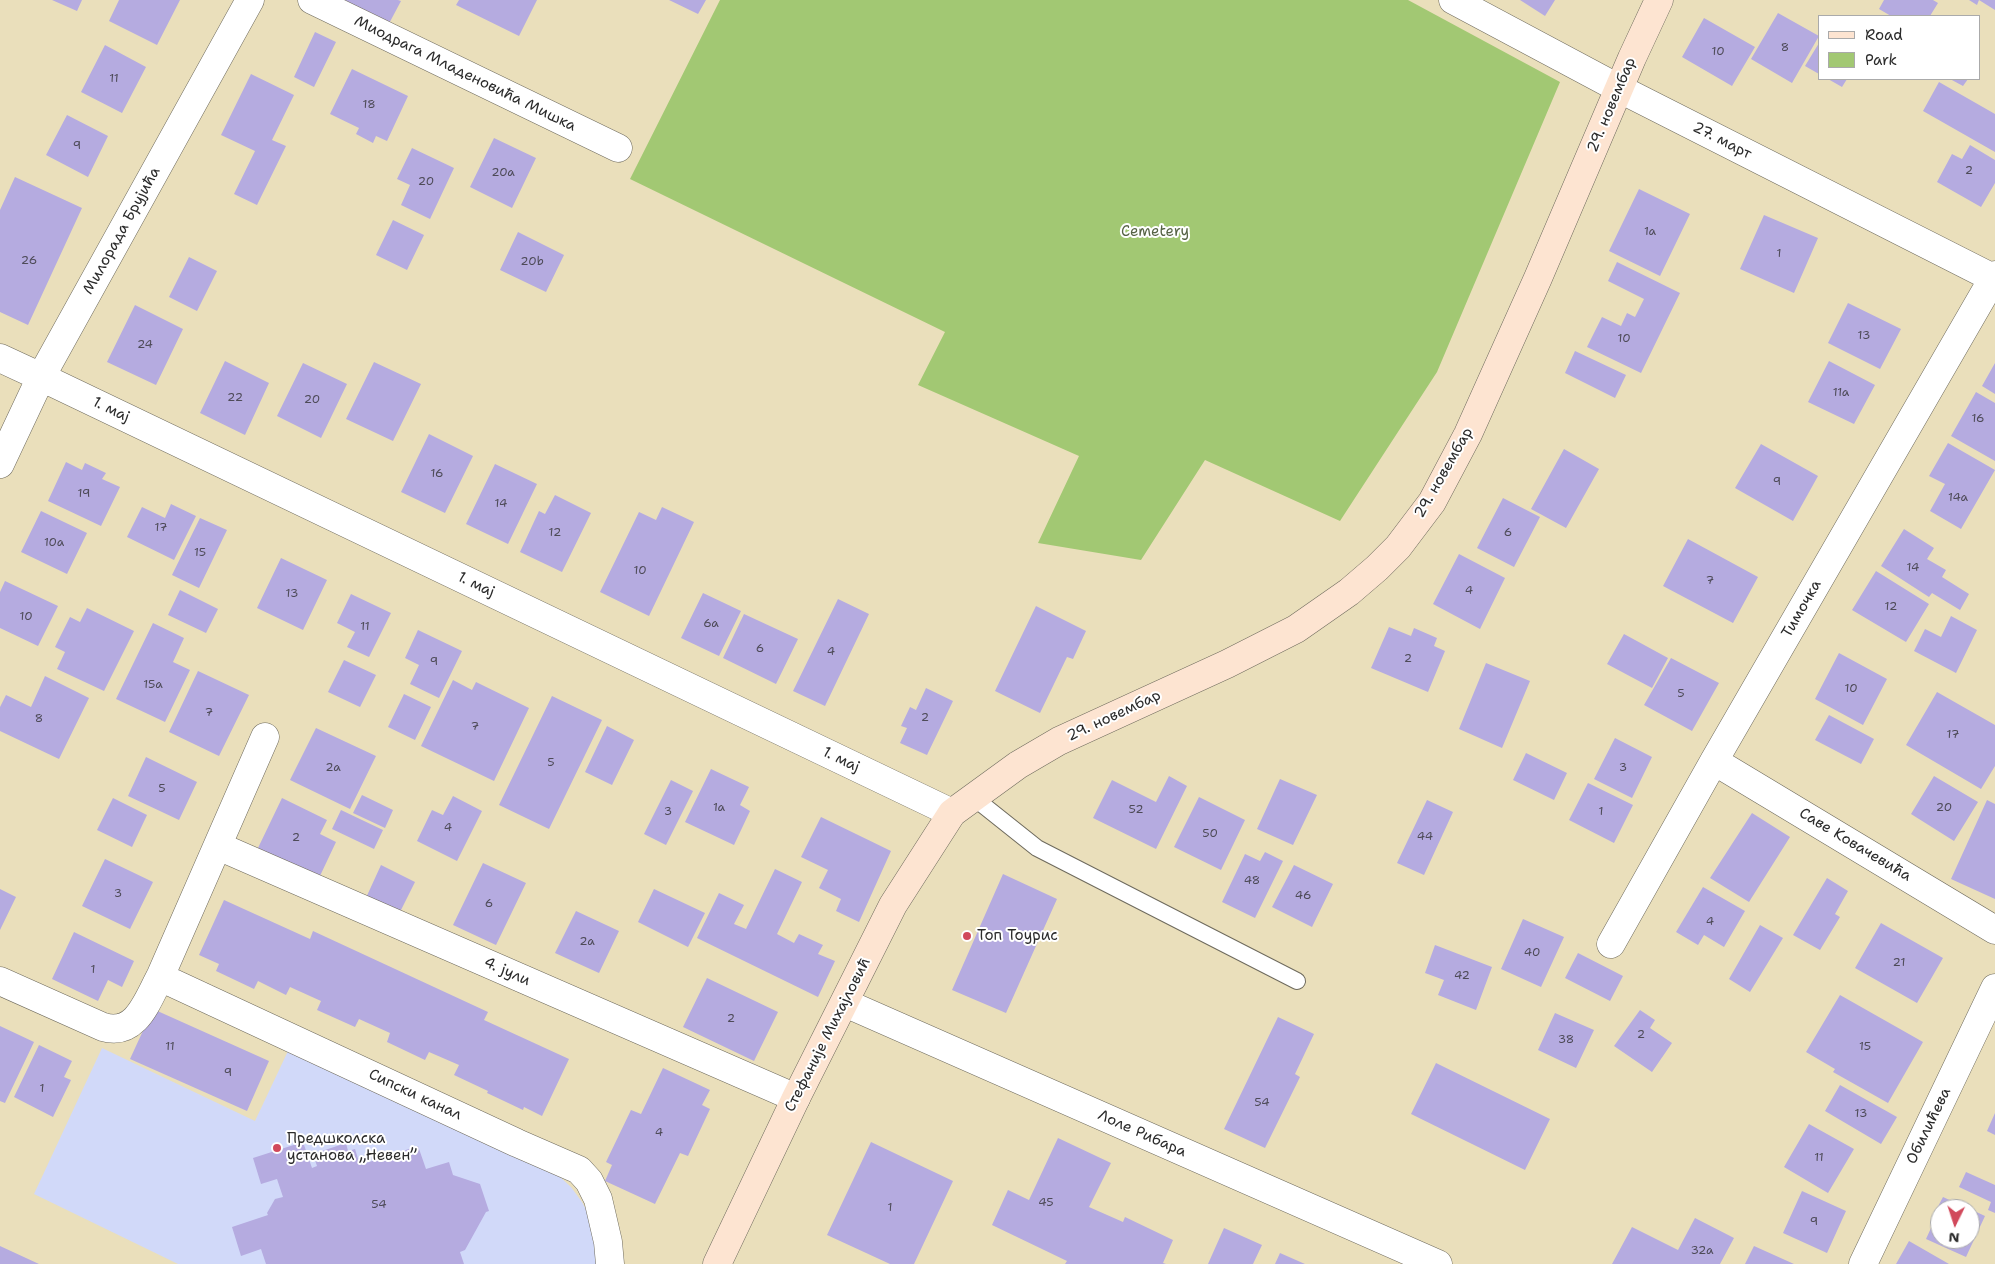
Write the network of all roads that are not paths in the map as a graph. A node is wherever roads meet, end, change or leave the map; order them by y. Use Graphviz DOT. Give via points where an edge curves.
graph roads {
  1 [pos="250,0"];
  2 [pos="312,0"];
  3 [pos="1453,0"];
  4 [pos="1660,0"];
  5 [pos="1620,89"];
  6 [pos="618,148"];
  7 [pos="1994,277"];
  8 [pos="0,358"];
  9 [pos="41,377"];
  10 [pos="0,464"];
  11 [pos="265,737"];
  12 [pos="1714,761"];
  13 [pos="973,797"];
  14 [pos="952,813"];
  15 [pos="218,846"];
  16 [pos="1995,930"];
  17 [pos="1612,944"];
  18 [pos="160,977"];
  19 [pos="0,981"];
  20 [pos="1297,981"];
  21 [pos="1995,988"];
  22 [pos="845,1003"];
  23 [pos="796,1098"];
  24 [pos="610,1264"];
  25 [pos="717,1264"];
  26 [pos="1438,1264"];
  27 [pos="1863,1264"];
  1 -- 9 [label="street, Милорада Брујића"];
  2 -- 6 [label="street, Миодрага Младеновића Мишка"];
  3 -- 5 [label="street, 27. март"];
  4 -- 5 [label="main road, 29. новембар"];
  5 -- 7 [label="street, 27. март"];
  5 -- 13 [label="main road, 29. новембар" via="1468,434 1432,502 1398,547 1349,592 1296,629 1059,742 1018,765"];
  7 -- 12 [label="street, Тимочка"];
  8 -- 9 [label="street, 1. мај"];
  9 -- 10 [label="street, Милорада Брујића"];
  9 -- 14 [label="street, 1. мај"];
  11 -- 15 [label="street"];
  12 -- 16 [label="street, Саве Ковачевића"];
  12 -- 17 [label="street, Тимочка"];
  13 -- 14 [label="main road, 29. новембар"];
  13 -- 20 [label="lane" via="1037,848"];
  14 -- 22 [label="main road, Стефаније Михајловић" via="893,905"];
  15 -- 18 [label="street"];
  15 -- 23 [label="street, 4. јули"];
  18 -- 19 [label="street" via="141,1011 132,1023 121,1030 103,1027"];
  18 -- 24 [label="street, Сипски канал" via="579,1170 589,1180 598,1199"];
  21 -- 27 [label="street, Обилићева"];
  22 -- 23 [label="main road, Стефаније Михајловић"];
  22 -- 26 [label="street, Лоле Рибара"];
  23 -- 25 [label="main road, Стефаније Михајловић"];
}
